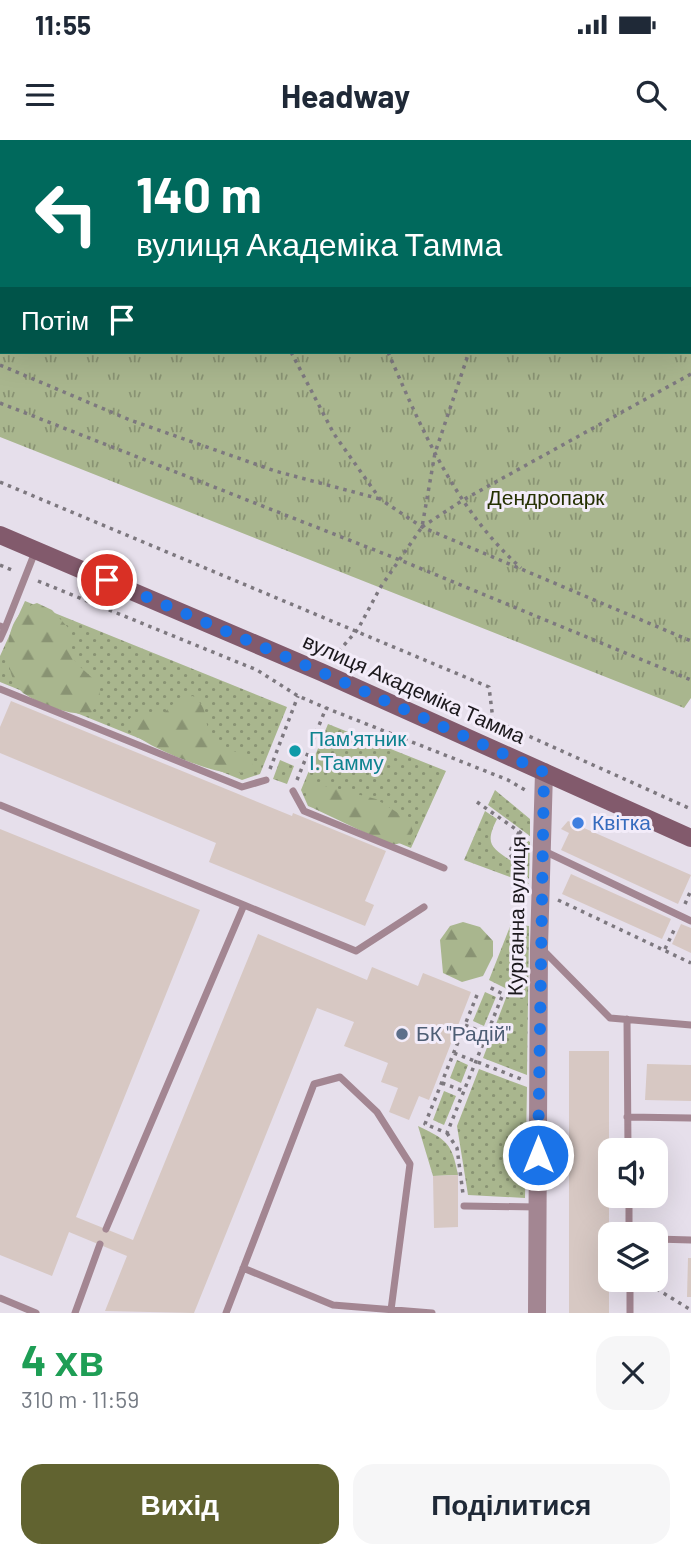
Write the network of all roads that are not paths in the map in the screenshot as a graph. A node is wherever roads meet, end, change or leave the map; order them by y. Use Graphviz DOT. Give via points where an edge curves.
graph roads {
  1 [pos="0,535"];
  2 [pos="35,550"];
  3 [pos="2,627"];
  4 [pos="0,639"];
  5 [pos="0,689"];
  6 [pos="544,772"];
  7 [pos="266,780"];
  8 [pos="293,791"];
  9 [pos="0,805"];
  10 [pos="691,838"];
  11 [pos="535,844"];
  12 [pos="444,868"];
  13 [pos="244,905"];
  14 [pos="424,907"];
  15 [pos="691,921"];
  16 [pos="539,946"];
  17 [pos="626,1019"];
  18 [pos="691,1025"];
  19 [pos="627,1117"];
  20 [pos="691,1118"];
  21 [pos="628,1138"];
  22 [pos="464,1206"];
  23 [pos="538,1208"];
  24 [pos="106,1229"];
  25 [pos="668,1239"];
  26 [pos="691,1240"];
  27 [pos="100,1244"];
  28 [pos="243,1268"];
  29 [pos="629,1292"];
  30 [pos="0,1298"];
  31 [pos="391,1310"];
  32 [pos="36,1313"];
  33 [pos="75,1313"];
  34 [pos="226,1313"];
  35 [pos="432,1313"];
  36 [pos="537,1313"];
  37 [pos="630,1313"];
  1 -- 2 [label="main road, вулиця Академіка Тамма"];
  2 -- 3 [label="lane"];
  2 -- 6 [label="main road, вулиця Академіка Тамма"];
  3 -- 4 [label="lane"];
  5 -- 7 [label="lane" via="242,788"];
  6 -- 10 [label="main road, вулиця Академіка Тамма"];
  6 -- 11 [label="street, Курганна вулиця"];
  8 -- 12 [label="lane" via="304,811"];
  9 -- 13 [label="lane"];
  11 -- 15 [label="lane"];
  11 -- 16 [label="street, Курганна вулиця"];
  13 -- 14 [label="lane" via="356,951"];
  13 -- 24 [label="lane"];
  16 -- 17 [label="lane" via="610,1018"];
  16 -- 23 [label="street, Курганна вулиця"];
  17 -- 18 [label="lane"];
  17 -- 19 [label="lane"];
  19 -- 20 [label="lane"];
  19 -- 21 [label="lane"];
  22 -- 23 [label="lane"];
  23 -- 36 [label="street, Курганна вулиця"];
  25 -- 26 [label="lane"];
  27 -- 33 [label="lane"];
  28 -- 31 [label="lane" via="333,1305"];
  28 -- 31 [label="lane" via="314,1084 340,1077 377,1112 410,1164"];
  28 -- 34 [label="lane"];
  29 -- 37 [label="lane"];
  30 -- 32 [label="lane"];
  31 -- 35 [label="lane"];
}
